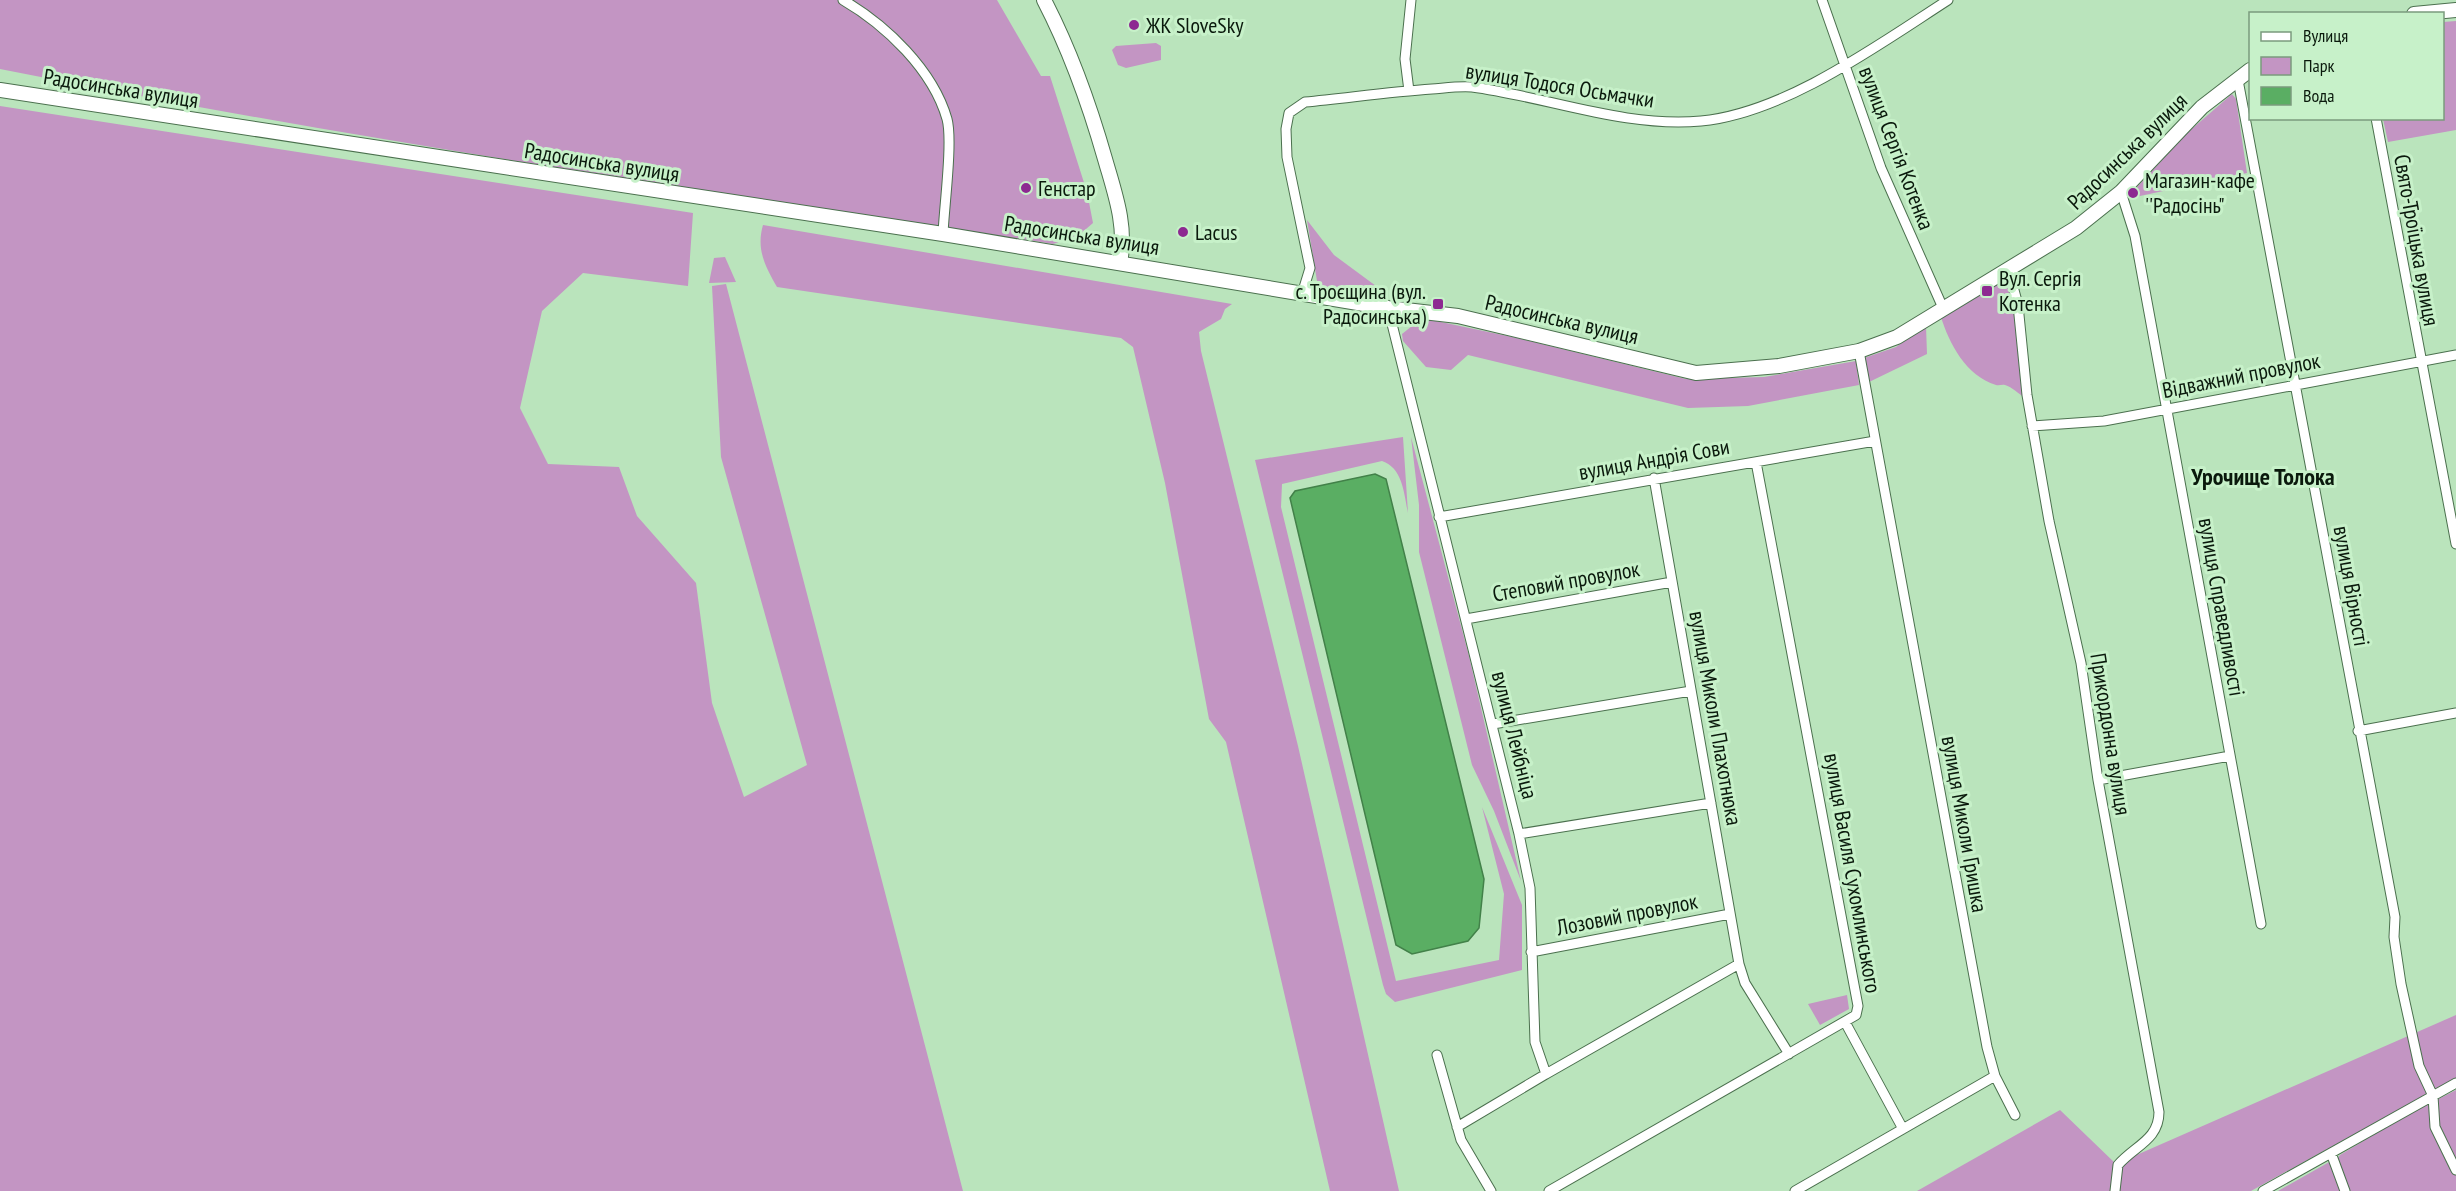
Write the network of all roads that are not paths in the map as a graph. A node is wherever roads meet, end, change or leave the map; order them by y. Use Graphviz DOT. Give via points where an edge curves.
graph roads {
  1 [pos="843,0"];
  2 [pos="1044,0"];
  3 [pos="1411,0"];
  4 [pos="1822,0"];
  5 [pos="1947,0"];
  6 [pos="2456,10"];
  7 [pos="2435,12"];
  8 [pos="1844,66"];
  9 [pos="2249,71"];
  10 [pos="2238,80"];
  11 [pos="0,90"];
  12 [pos="1408,91"];
  13 [pos="2376,120"];
  14 [pos="2121,192"];
  15 [pos="943,234"];
  16 [pos="1120,262"];
  17 [pos="2008,268"];
  18 [pos="1302,294"];
  19 [pos="1388,308"];
  20 [pos="1943,308"];
  21 [pos="1859,351"];
  22 [pos="2456,355"];
  23 [pos="2420,362"];
  24 [pos="2297,385"];
  25 [pos="2165,409"];
  26 [pos="2032,426"];
  27 [pos="1875,441"];
  28 [pos="1756,462"];
  29 [pos="1654,478"];
  30 [pos="1439,517"];
  31 [pos="2456,544"];
  32 [pos="1672,582"];
  33 [pos="1466,619"];
  34 [pos="1691,691"];
  35 [pos="2456,713"];
  36 [pos="1493,724"];
  37 [pos="2358,731"];
  38 [pos="2230,756"];
  39 [pos="2098,780"];
  40 [pos="1711,803"];
  41 [pos="1519,834"];
  42 [pos="1730,914"];
  43 [pos="2261,924"];
  44 [pos="1531,952"];
  45 [pos="1739,964"];
  46 [pos="1845,1022"];
  47 [pos="1789,1054"];
  48 [pos="1437,1055"];
  49 [pos="1546,1074"];
  50 [pos="1995,1076"];
  51 [pos="2456,1083"];
  52 [pos="2433,1095"];
  53 [pos="2015,1115"];
  54 [pos="1457,1128"];
  55 [pos="1903,1129"];
  56 [pos="2331,1153"];
  57 [pos="2456,1170"];
  58 [pos="1491,1191"];
  59 [pos="1550,1191"];
  60 [pos="1795,1191"];
  61 [pos="2115,1191"];
  62 [pos="2263,1191"];
  63 [pos="2344,1191"];
  1 -- 15 [label="street" via="894,39 928,81 947,120"];
  2 -- 16 [label="main road" via="1087,94 1121,212 1124,241"];
  3 -- 12 [label="street" via="1405,59"];
  4 -- 8 [label="street, вулиця Сергія Котенка"];
  5 -- 8 [label="street, вулиця Тодося Осьмачки"];
  6 -- 7 [label="main road"];
  8 -- 12 [label="street, вулиця Тодося Осьмачки" via="1766,105 1701,121 1575,109 1470,87"];
  8 -- 20 [label="street, вулиця Сергія Котенка" via="1881,168"];
  9 -- 10 [label="main road, Радосинська вулиця"];
  10 -- 14 [label="main road, Радосинська вулиця" via="2202,107"];
  10 -- 24 [label="street, вулиця Вірності" via="2268,254"];
  11 -- 15 [label="main road, Радосинська вулиця"];
  12 -- 18 [label="street, вулиця Тодося Осьмачки" via="1305,102 1289,113 1287,157 1310,268"];
  13 -- 23 [label="street, Свято-Троїцька вулиця"];
  14 -- 17 [label="main road, Радосинська вулиця" via="2076,228"];
  14 -- 25 [label="street, вулиця Справедливості" via="2135,236"];
  15 -- 16 [label="main road, Радосинська вулиця"];
  16 -- 18 [label="main road, Радосинська вулиця"];
  17 -- 20 [label="main road, Радосинська вулиця"];
  17 -- 26 [label="street, Прикордонна вулиця" via="2018,305"];
  18 -- 19 [label="main road, Радосинська вулиця"];
  19 -- 21 [label="main road, Радосинська вулиця" via="1458,316 1696,374 1779,366"];
  19 -- 30 [label="street, вулиця Лейбніца"];
  20 -- 21 [label="main road, Радосинська вулиця" via="1897,337"];
  21 -- 27 [label="street, вулиця Миколи Гришка"];
  22 -- 23 [label="street, Відважний провулок"];
  23 -- 24 [label="street, Відважний провулок"];
  23 -- 31 [label="street, Свято-Троїцька вулиця"];
  24 -- 25 [label="street, Відважний провулок"];
  24 -- 37 [label="street, вулиця Вірності"];
  25 -- 26 [label="street, Відважний провулок" via="2104,421"];
  25 -- 38 [label="street, вулиця Справедливості"];
  26 -- 39 [label="street, Прикордонна вулиця" via="2081,663"];
  27 -- 28 [label="street, вулиця Андрія Сови"];
  27 -- 50 [label="street, вулиця Миколи Гришка"];
  28 -- 29 [label="street, вулиця Андрія Сови"];
  28 -- 46 [label="street, вулиця Василя Сухомлинського" via="1858,1006 1856,1015"];
  29 -- 30 [label="street, вулиця Андрія Сови"];
  29 -- 32 [label="street, вулиця Миколи Плахотнюка"];
  30 -- 33 [label="street, вулиця Лейбніца"];
  32 -- 33 [label="street, Степовий провулок"];
  32 -- 34 [label="street, вулиця Миколи Плахотнюка"];
  33 -- 36 [label="street, вулиця Лейбніца"];
  34 -- 36 [label="street"];
  34 -- 40 [label="street, вулиця Миколи Плахотнюка"];
  35 -- 37 [label="street"];
  36 -- 41 [label="street, вулиця Лейбніца"];
  37 -- 52 [label="street, вулиця Вірності" via="2395,917 2401,984 2419,1066"];
  38 -- 39 [label="street"];
  38 -- 43 [label="street, вулиця Справедливості"];
  39 -- 61 [label="street, Прикордонна вулиця" via="2158,1112 2158,1122 2149,1140 2118,1165"];
  40 -- 41 [label="street"];
  40 -- 42 [label="street, вулиця Миколи Плахотнюка"];
  41 -- 44 [label="street, вулиця Лейбніца" via="1530,888"];
  42 -- 44 [label="street, Лозовий провулок"];
  42 -- 45 [label="street, вулиця Миколи Плахотнюка"];
  44 -- 49 [label="street, вулиця Лейбніца" via="1534,1042"];
  45 -- 47 [label="street, вулиця Миколи Плахотнюка" via="1745,983"];
  45 -- 49 [label="street"];
  46 -- 47 [label="street, вулиця Василя Сухомлинського"];
  46 -- 55 [label="street"];
  47 -- 59 [label="street, вулиця Василя Сухомлинського"];
  48 -- 54 [label="street"];
  49 -- 54 [label="street"];
  50 -- 53 [label="street, вулиця Миколи Гришка"];
  50 -- 55 [label="street"];
  51 -- 52 [label="street"];
  52 -- 56 [label="street"];
  52 -- 57 [label="street" via="2435,1127"];
  54 -- 58 [label="street"];
  55 -- 60 [label="street"];
  56 -- 62 [label="street"];
  56 -- 63 [label="street"];
}
